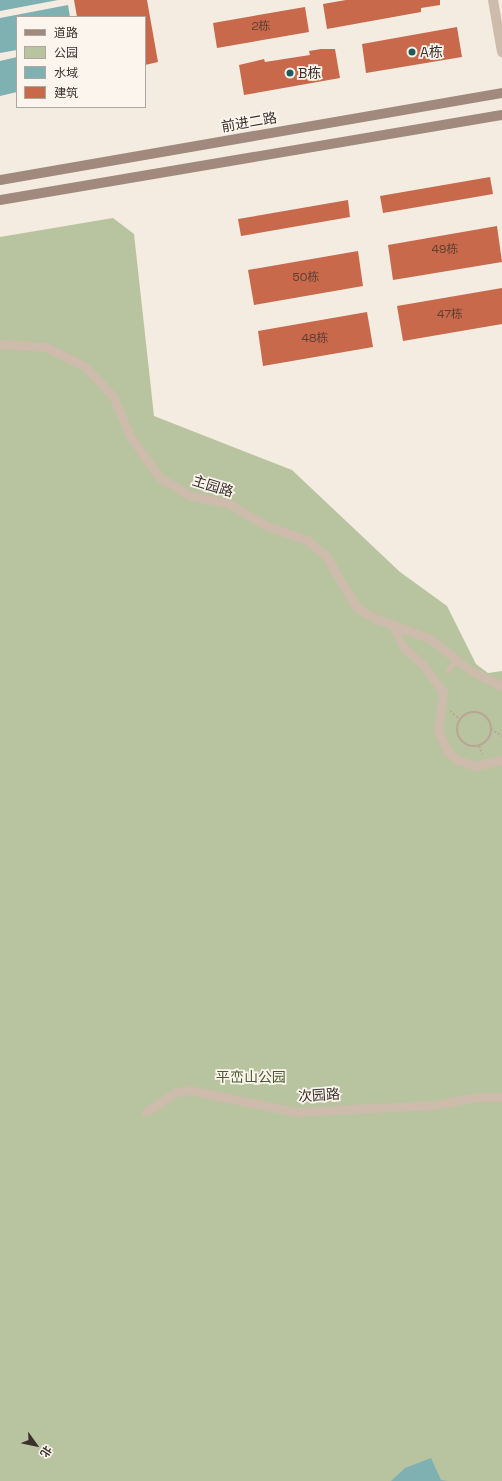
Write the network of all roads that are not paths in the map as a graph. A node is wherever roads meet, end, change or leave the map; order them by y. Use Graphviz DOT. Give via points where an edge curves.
graph roads {
  1 [pos="493,0"];
  2 [pos="502,52"];
  3 [pos="502,93"];
  4 [pos="502,115"];
  5 [pos="0,180"];
  6 [pos="0,200"];
  7 [pos="0,344"];
  8 [pos="392,624"];
  9 [pos="455,659"];
  10 [pos="448,671"];
  11 [pos="502,686"];
  12 [pos="502,760"];
  13 [pos="502,1097"];
  14 [pos="146,1112"];
  1 -- 2 [label="street"];
  3 -- 5 [label="main road, 前进二路"];
  4 -- 6 [label="main road"];
  7 -- 8 [label="street, 主园路" via="46,347 84,366 113,396 130,436 158,477 191,496 227,503 261,524 307,540 326,556 357,608"];
  8 -- 9 [label="street, 主园路" via="429,638"];
  8 -- 12 [label="street" via="403,648 423,665 440,688 443,707 439,736 452,757 474,766"];
  9 -- 10 [label="lane"];
  9 -- 11 [label="street, 主园路"];
  13 -- 14 [label="street, 次园路" via="477,1097 434,1105 295,1112 189,1090 173,1094"];
}
